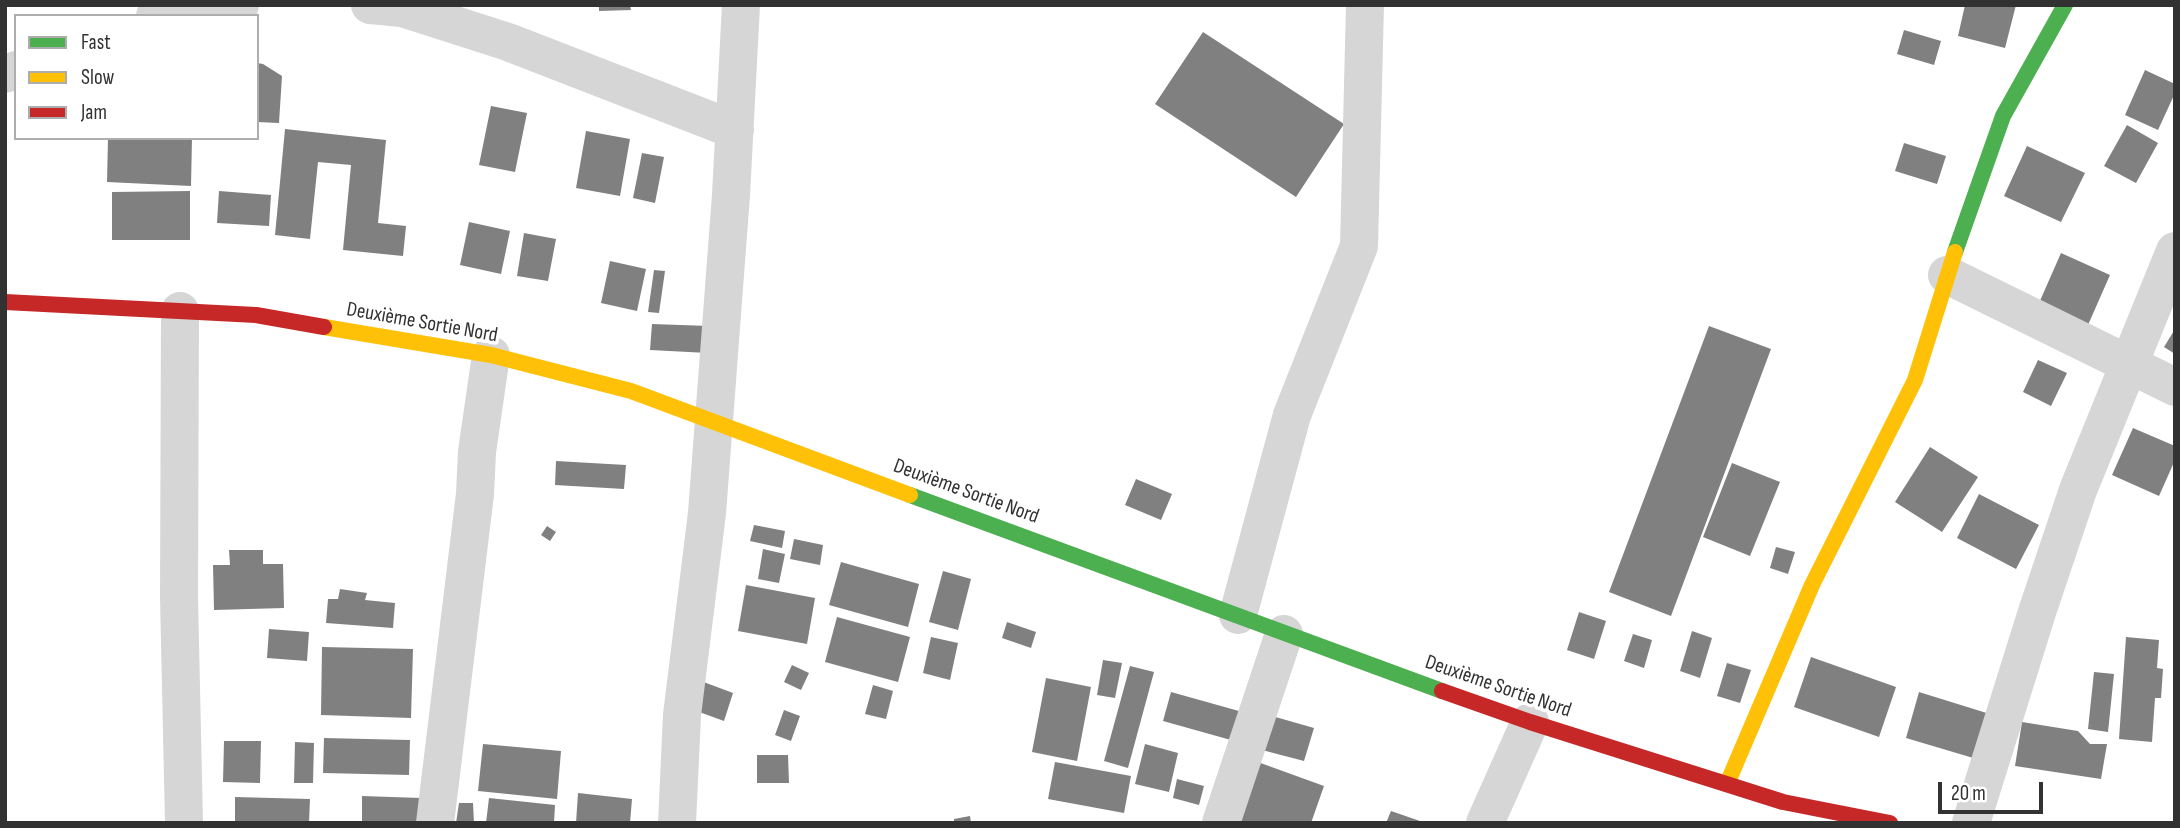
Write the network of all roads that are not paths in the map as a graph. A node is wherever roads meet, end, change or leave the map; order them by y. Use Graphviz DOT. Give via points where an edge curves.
graph roads {
  1 [pos="240,5"];
  2 [pos="741,5"];
  3 [pos="1365,5"];
  4 [pos="2065,5"];
  5 [pos="392,6"];
  6 [pos="161,14"];
  7 [pos="735,130"];
  8 [pos="2175,251"];
  9 [pos="1947,275"];
  10 [pos="5,302"];
  11 [pos="180,311"];
  12 [pos="491,355"];
  13 [pos="2128,365"];
  14 [pos="2175,387"];
  15 [pos="713,421"];
  16 [pos="1238,615"];
  17 [pos="1284,634"];
  18 [pos="1530,722"];
  19 [pos="1727,784"];
  20 [pos="1779,812"];
  21 [pos="184,823"];
  22 [pos="435,823"];
  23 [pos="677,823"];
  24 [pos="1221,823"];
  25 [pos="1485,823"];
  26 [pos="1890,823"];
  27 [pos="1971,823"];
  1 -- 6 [label="street"];
  2 -- 7 [label="street"];
  3 -- 16 [label="street" via="1359,246 1292,415"];
  4 -- 9 [label="main road" via="2003,116"];
  5 -- 7 [label="street" via="508,42"];
  7 -- 15 [label="street"];
  8 -- 13 [label="street"];
  9 -- 13 [label="street"];
  9 -- 19 [label="main road" via="1914,380 1812,585"];
  10 -- 11 [label="main road, Deuxième Sortie Nord"];
  11 -- 12 [label="main road, Deuxième Sortie Nord" via="256,315"];
  11 -- 21 [label="street"];
  12 -- 15 [label="main road, Deuxième Sortie Nord" via="631,391"];
  12 -- 22 [label="street"];
  13 -- 14 [label="street"];
  13 -- 27 [label="street" via="2078,490"];
  15 -- 16 [label="main road, Deuxième Sortie Nord"];
  15 -- 23 [label="street" via="707,513 682,715"];
  16 -- 17 [label="main road, Deuxième Sortie Nord"];
  17 -- 18 [label="main road, Deuxième Sortie Nord"];
  17 -- 24 [label="street"];
  18 -- 19 [label="main road, Deuxième Sortie Nord"];
  18 -- 25 [label="street"];
  19 -- 20 [label="main road, Deuxième Sortie Nord"];
  20 -- 26 [label="main road, Deuxième Sortie Nord"];
}
